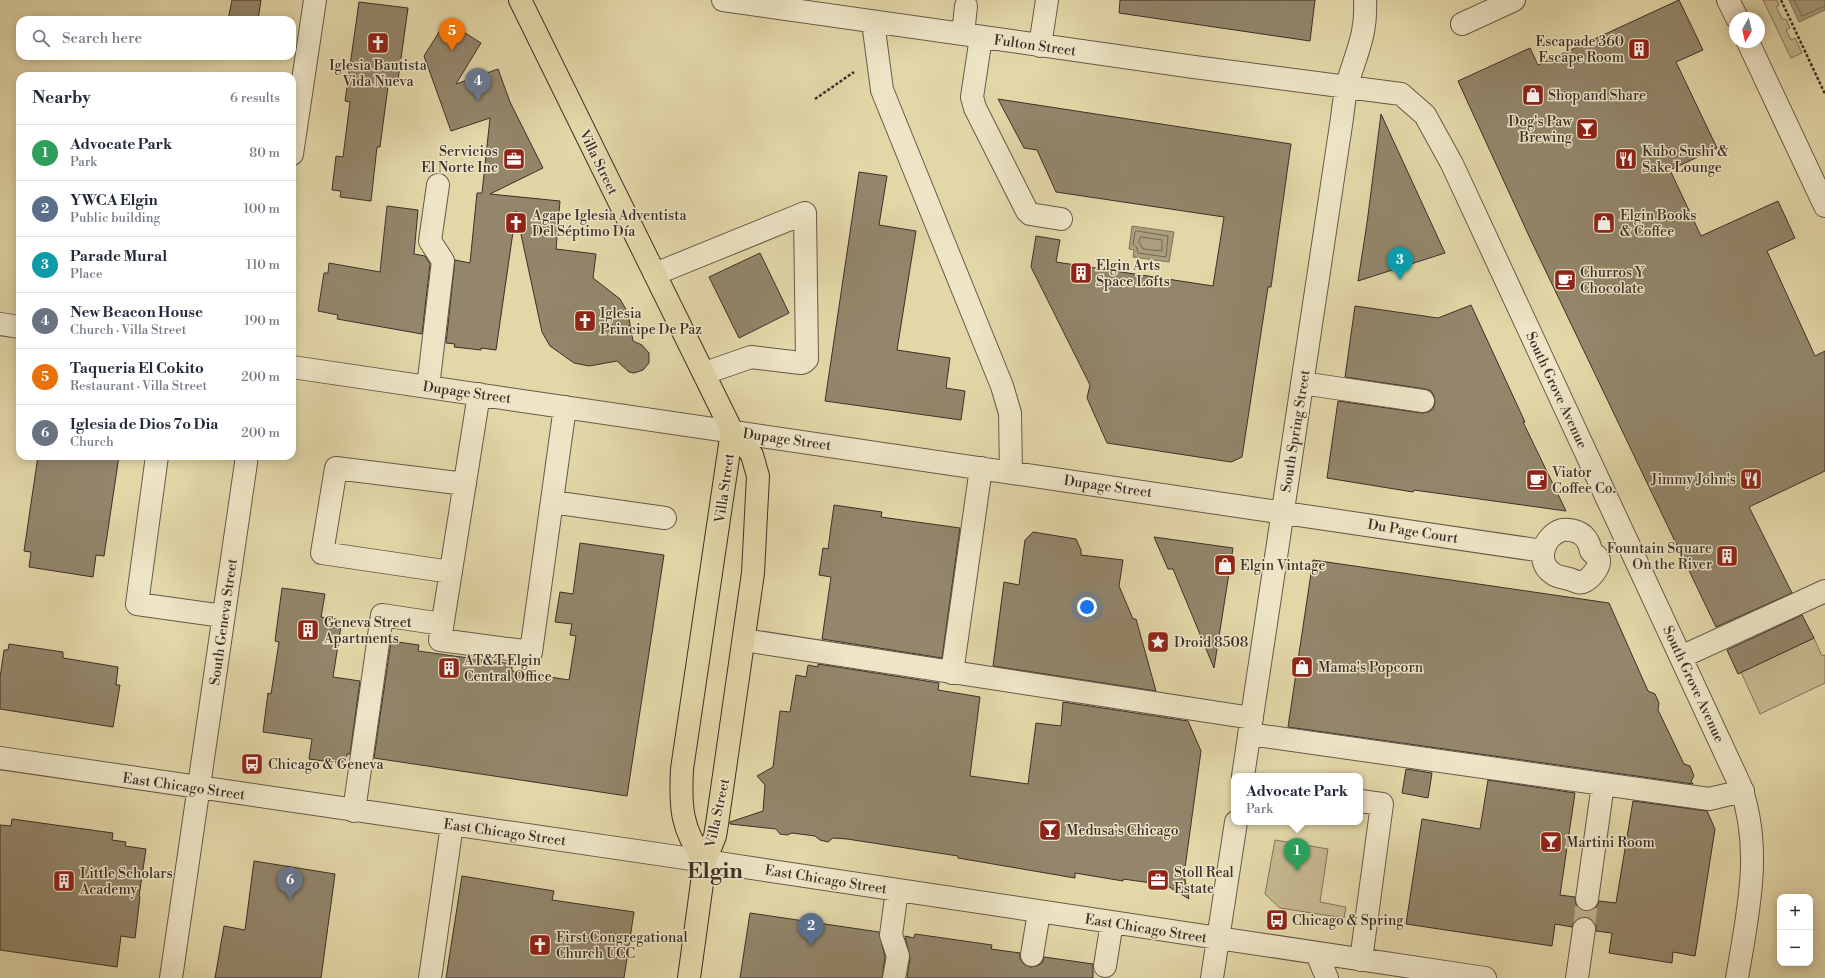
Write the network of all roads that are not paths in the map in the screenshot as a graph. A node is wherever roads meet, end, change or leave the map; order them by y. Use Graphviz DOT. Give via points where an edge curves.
graph roads {
  1 [pos="316,0"];
  2 [pos="520,0"];
  3 [pos="723,0"];
  4 [pos="1047,0"];
  5 [pos="1365,0"];
  6 [pos="1514,0"];
  7 [pos="1728,0"];
  8 [pos="966,6"];
  9 [pos="1734,12"];
  10 [pos="873,22"];
  11 [pos="1462,24"];
  12 [pos="972,36"];
  13 [pos="1040,46"];
  14 [pos="1751,48"];
  15 [pos="1347,86"];
  16 [pos="296,104"];
  17 [pos="438,185"];
  18 [pos="1825,206"];
  19 [pos="1062,219"];
  20 [pos="655,274"];
  21 [pos="0,324"];
  22 [pos="16,326"];
  23 [pos="296,368"];
  24 [pos="705,373"];
  25 [pos="1302,383"];
  26 [pos="428,387"];
  27 [pos="479,394"];
  28 [pos="1424,401"];
  29 [pos="565,406"];
  30 [pos="732,431"];
  31 [pos="156,460"];
  32 [pos="246,460"];
  33 [pos="982,468"];
  34 [pos="1011,472"];
  35 [pos="465,484"];
  36 [pos="552,502"];
  37 [pos="1283,511"];
  38 [pos="665,518"];
  39 [pos="1628,543"];
  40 [pos="1543,551"];
  41 [pos="1596,556"];
  42 [pos="451,572"];
  43 [pos="1825,591"];
  44 [pos="223,616"];
  45 [pos="442,624"];
  46 [pos="744,640"];
  47 [pos="1681,657"];
  48 [pos="952,673"];
  49 [pos="1250,726"];
  50 [pos="0,758"];
  51 [pos="1243,773"];
  52 [pos="1603,784"];
  53 [pos="198,787"];
  54 [pos="1743,791"];
  55 [pos="1363,801"];
  56 [pos="354,811"];
  57 [pos="452,825"];
  58 [pos="1236,825"];
  59 [pos="705,861"];
  60 [pos="897,890"];
  61 [pos="1587,899"];
  62 [pos="1039,912"];
  63 [pos="1112,922"];
  64 [pos="1584,929"];
  65 [pos="1218,939"];
  66 [pos="1317,954"];
  67 [pos="1032,956"];
  68 [pos="1361,960"];
  69 [pos="1105,966"];
  70 [pos="171,978"];
  71 [pos="430,978"];
  72 [pos="689,978"];
  73 [pos="894,978"];
  74 [pos="1212,978"];
  75 [pos="1326,978"];
  76 [pos="1485,978"];
  77 [pos="1577,978"];
  78 [pos="1737,978"];
  1 -- 16 [label="street"];
  2 -- 20 [label="main road, Villa Street"];
  3 -- 10 [label="street, Fulton Street"];
  4 -- 13 [label="street"];
  5 -- 15 [label="street" via="1363,39"];
  6 -- 11 [label="street"];
  7 -- 9 [label="street"];
  8 -- 12 [label="street"];
  10 -- 12 [label="street, Fulton Street"];
  10 -- 34 [label="street" via="885,100 1009,406"];
  12 -- 13 [label="street, Fulton Street"];
  12 -- 19 [label="street" via="972,97 975,108 1027,211 1030,214"];
  13 -- 15 [label="street, Fulton Street" via="1298,82"];
  14 -- 18 [label="street"];
  15 -- 25 [label="street, South Spring Street"];
  15 -- 39 [label="street, South Grove Avenue" via="1401,94 1425,115 1461,182"];
  17 -- 26 [label="street" via="430,241 443,261"];
  20 -- 24 [label="main road, Villa Street"];
  20 -- 24 [label="street" via="805,213 807,359 801,363 751,357"];
  21 -- 22 [label="street"];
  23 -- 26 [label="street, Dupage Street"];
  24 -- 30 [label="main road, Villa Street"];
  25 -- 28 [label="street"];
  25 -- 37 [label="street, South Spring Street"];
  26 -- 27 [label="street, Dupage Street"];
  27 -- 29 [label="street, Dupage Street"];
  27 -- 35 [label="street"];
  29 -- 30 [label="street, Dupage Street"];
  29 -- 36 [label="street"];
  30 -- 33 [label="street, Dupage Street"];
  30 -- 46 [label="main road, Villa Street" via="752,455 758,476 753,573"];
  30 -- 59 [label="main road, Villa Street" via="682,769 683,818 687,834"];
  31 -- 44 [label="street" via="136,604"];
  32 -- 44 [label="street, South Geneva Street"];
  33 -- 34 [label="street, Dupage Street"];
  33 -- 48 [label="street"];
  34 -- 37 [label="street, Dupage Street"];
  35 -- 42 [label="street"];
  35 -- 42 [label="street" via="336,468 322,553"];
  36 -- 38 [label="street"];
  36 -- 45 [label="street" via="531,652 440,640"];
  37 -- 40 [label="street, Du Page Court"];
  37 -- 49 [label="street, South Spring Street"];
  39 -- 41 [label="street"];
  39 -- 47 [label="street, South Grove Avenue"];
  40 -- 41 [label="street" via="1551,536 1558,531 1566,530 1584,536"];
  40 -- 41 [label="street" via="1544,562 1551,573 1578,583 1583,582 1594,572 1599,560"];
  42 -- 45 [label="street"];
  43 -- 47 [label="street"];
  44 -- 53 [label="street, South Geneva Street"];
  45 -- 56 [label="street" via="382,615"];
  46 -- 48 [label="street"];
  46 -- 59 [label="main road, Villa Street" via="717,824"];
  47 -- 54 [label="street, South Grove Avenue"];
  48 -- 49 [label="street"];
  49 -- 51 [label="street, South Spring Street"];
  49 -- 52 [label="street"];
  50 -- 53 [label="street, East Chicago Street"];
  52 -- 54 [label="street" via="1709,799"];
  52 -- 61 [label="street"];
  53 -- 56 [label="street, East Chicago Street"];
  53 -- 70 [label="street, South Geneva Street"];
  54 -- 78 [label="street, South Grove Avenue" via="1751,828 1753,853 1750,902"];
  55 -- 68 [label="street" via="1382,804"];
  56 -- 57 [label="street, East Chicago Street"];
  57 -- 59 [label="street, East Chicago Street"];
  57 -- 71 [label="street"];
  58 -- 65 [label="street"];
  59 -- 60 [label="street, East Chicago Street"];
  59 -- 72 [label="main road"];
  60 -- 62 [label="street, East Chicago Street"];
  60 -- 73 [label="street" via="891,935 898,956"];
  62 -- 63 [label="street, East Chicago Street"];
  62 -- 67 [label="street"];
  63 -- 65 [label="street, East Chicago Street"];
  63 -- 69 [label="street"];
  64 -- 77 [label="street"];
  65 -- 66 [label="street, East Chicago Street"];
  65 -- 74 [label="street"];
  66 -- 68 [label="street, East Chicago Street"];
  66 -- 75 [label="street"];
  68 -- 76 [label="street, East Chicago Street"];
}
